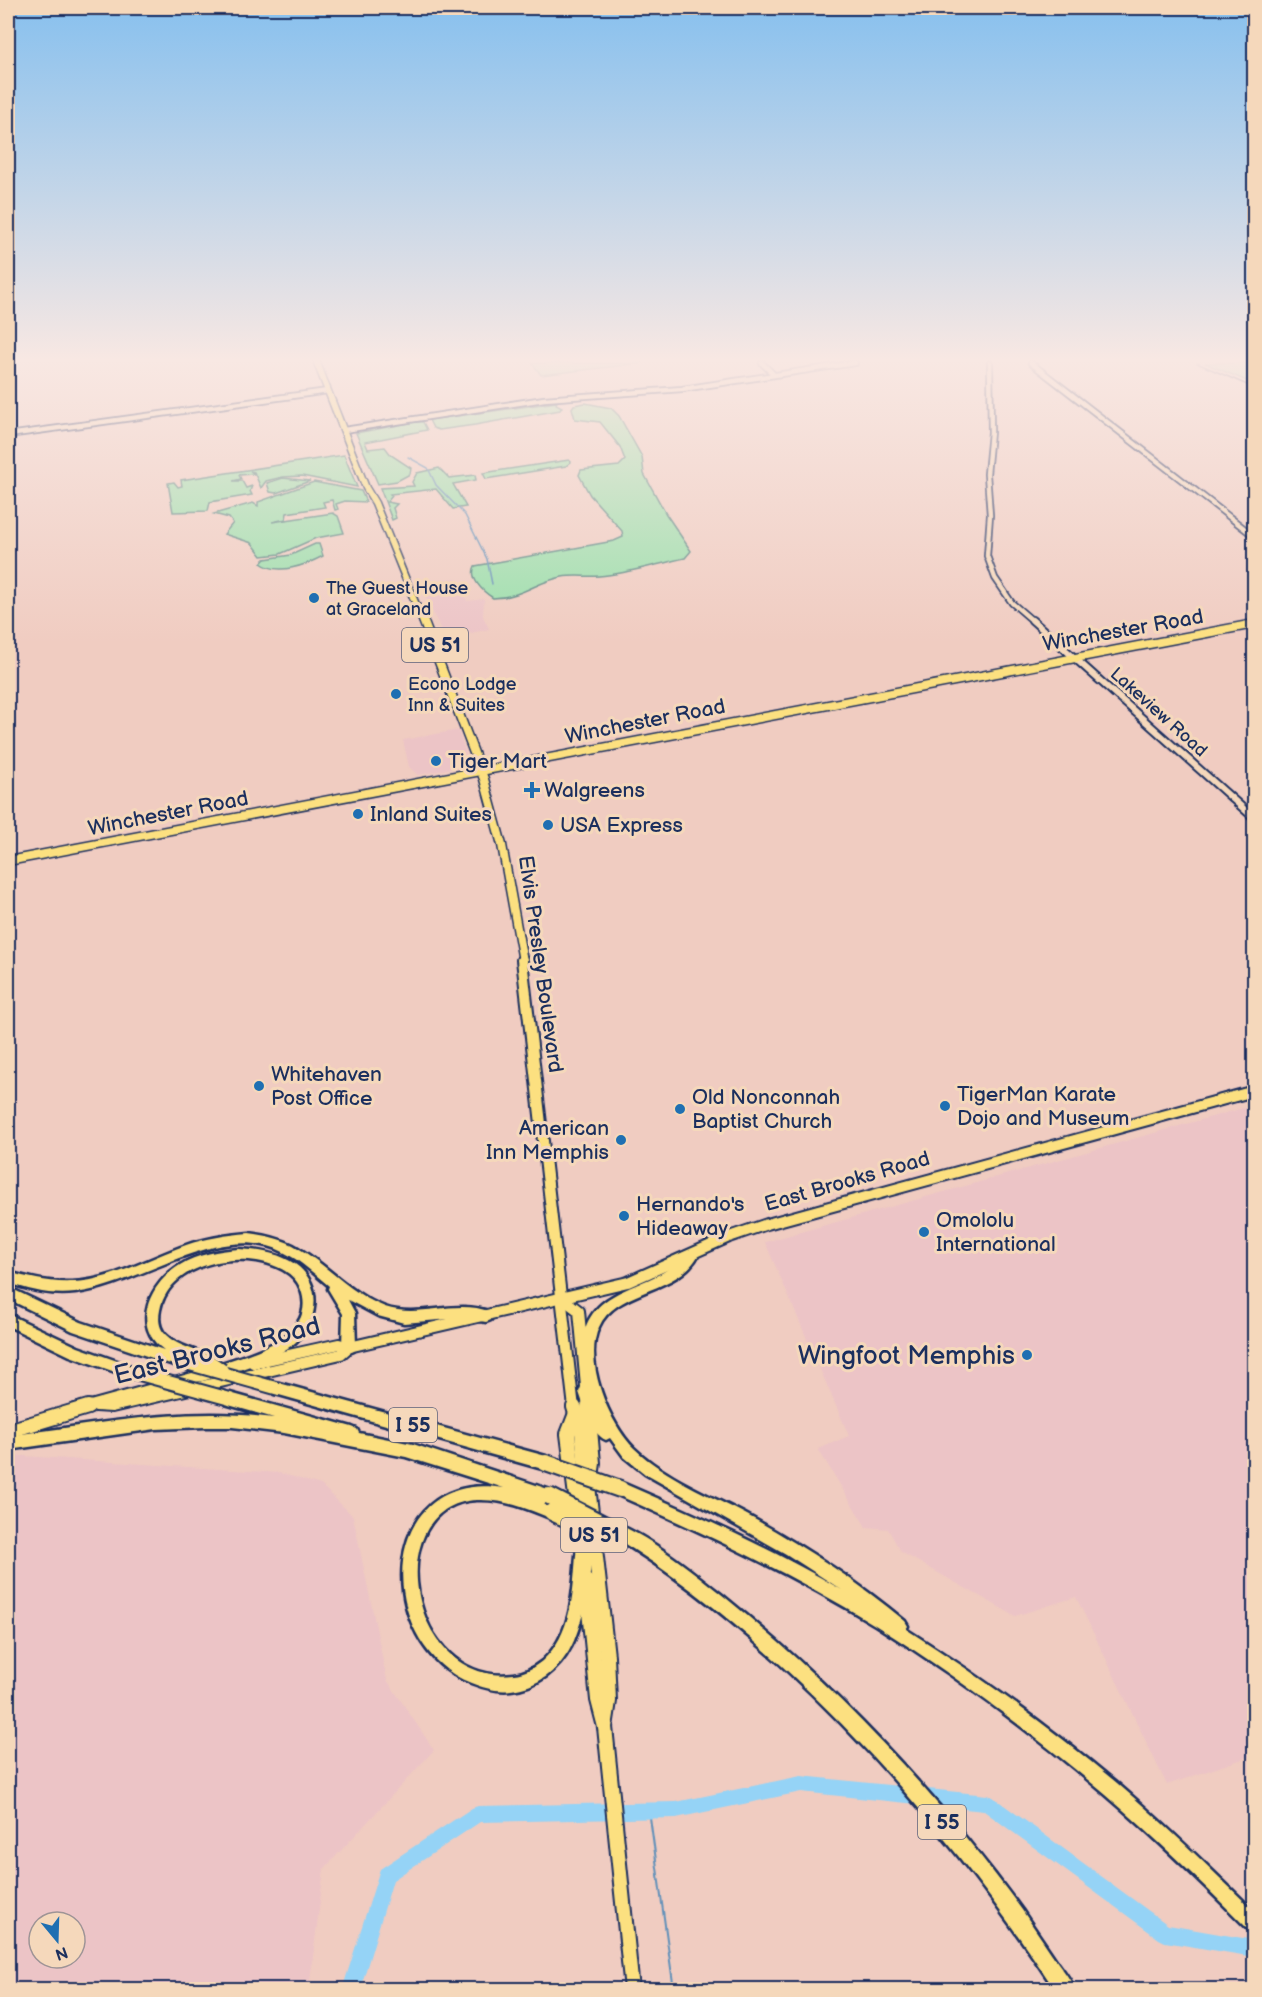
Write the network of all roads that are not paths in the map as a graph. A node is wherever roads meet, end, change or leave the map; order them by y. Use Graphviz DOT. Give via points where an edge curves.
graph roads {
  1 [pos="355,456"];
  2 [pos="989,456"];
  3 [pos="1151,456"];
  4 [pos="1254,536"];
  5 [pos="1254,624"];
  6 [pos="1074,657"];
  7 [pos="481,771"];
  8 [pos="1254,818"];
  9 [pos="8,861"];
  10 [pos="1254,1091"];
  11 [pos="693,1254"];
  12 [pos="319,1271"];
  13 [pos="8,1278"];
  14 [pos="8,1293"];
  15 [pos="562,1298"];
  16 [pos="486,1316"];
  17 [pos="8,1320"];
  18 [pos="350,1347"];
  19 [pos="227,1374"];
  20 [pos="202,1375"];
  21 [pos="586,1392"];
  22 [pos="96,1406"];
  23 [pos="575,1416"];
  24 [pos="8,1431"];
  25 [pos="8,1443"];
  26 [pos="627,1450"];
  27 [pos="413,1451"];
  28 [pos="590,1496"];
  29 [pos="622,1534"];
  30 [pos="583,1555"];
  31 [pos="920,1644"];
  32 [pos="605,1727"];
  33 [pos="1254,1923"];
  34 [pos="632,1989"];
  35 [pos="1066,1989"];
  1 -- 7 [label="main road, Elvis Presley Boulevard / US 51" via="435,645"];
  2 -- 6 [label="street, Lakeview Road" via="987,556 996,578 1012,603"];
  3 -- 4 [label="street"];
  5 -- 6 [label="main road, Winchester Road"];
  6 -- 7 [label="main road, Winchester Road"];
  6 -- 8 [label="street, Lakeview Road"];
  7 -- 9 [label="main road, Winchester Road"];
  7 -- 15 [label="main road, Elvis Presley Boulevard / US 51" via="502,845 522,956"];
  10 -- 11 [label="main road, East Brooks Road" via="860,1197 743,1232"];
  11 -- 15 [label="main road, East Brooks Road" via="637,1279"];
  11 -- 26 [label="highway" via="674,1273 608,1307 595,1319 590,1331 596,1398 606,1422"];
  12 -- 13 [label="highway" via="291,1248 252,1238 203,1245 127,1276 82,1287 50,1287"];
  12 -- 16 [label="highway" via="350,1296 384,1312 408,1317 459,1312"];
  12 -- 18 [label="highway" via="346,1305"];
  14 -- 19 [label="highway, I 55, bridge" via="78,1327"];
  15 -- 16 [label="main road, East Brooks Road"];
  15 -- 21 [label="main road" via="579,1311"];
  15 -- 23 [label="main road, Elvis Presley Boulevard / US 51"];
  16 -- 18 [label="main road, East Brooks Road"];
  17 -- 27 [label="highway, I 55, bridge" via="66,1348 132,1372"];
  18 -- 20 [label="main road, East Brooks Road" via="339,1344"];
  18 -- 22 [label="main road, East Brooks Road" via="341,1354 112,1407"];
  19 -- 20 [label="highway, bridge" via="211,1362 171,1347 156,1334 152,1324 158,1295 178,1273 214,1258 244,1254 277,1261 300,1276 308,1290 310,1306 297,1333 268,1352"];
  19 -- 31 [label="highway, I 55, bridge" via="546,1463 620,1489 751,1547"];
  20 -- 22 [label="main road, East Brooks Road" via="113,1397"];
  21 -- 26 [label="highway" via="603,1429"];
  21 -- 28 [label="main road" via="593,1463"];
  22 -- 24 [label="main road, East Brooks Road"];
  23 -- 28 [label="main road, Elvis Presley Boulevard / US 51" via="582,1432"];
  23 -- 30 [label="main road, Elvis Presley Boulevard / US 51" via="568,1434"];
  25 -- 27 [label="highway" via="207,1420 261,1424"];
  26 -- 31 [label="highway" via="652,1469 875,1603"];
  27 -- 29 [label="highway, I 55, bridge" via="549,1497"];
  28 -- 32 [label="main road, Elvis Presley Boulevard / US 51" via="607,1656 609,1701"];
  29 -- 30 [label="highway, bridge" via="567,1519 520,1499 482,1492 454,1497 427,1517 415,1539 410,1588 417,1617 431,1644 456,1668 483,1681 510,1685 537,1675 556,1658 569,1635 577,1609"];
  29 -- 35 [label="highway, I 55" via="702,1588 837,1707 985,1876"];
  30 -- 32 [label="main road, Elvis Presley Boulevard / US 51" via="598,1700"];
  31 -- 33 [label="highway, I 55" via="1055,1741 1176,1845"];
  32 -- 34 [label="main road, Elvis Presley Boulevard / US 51"];
}
